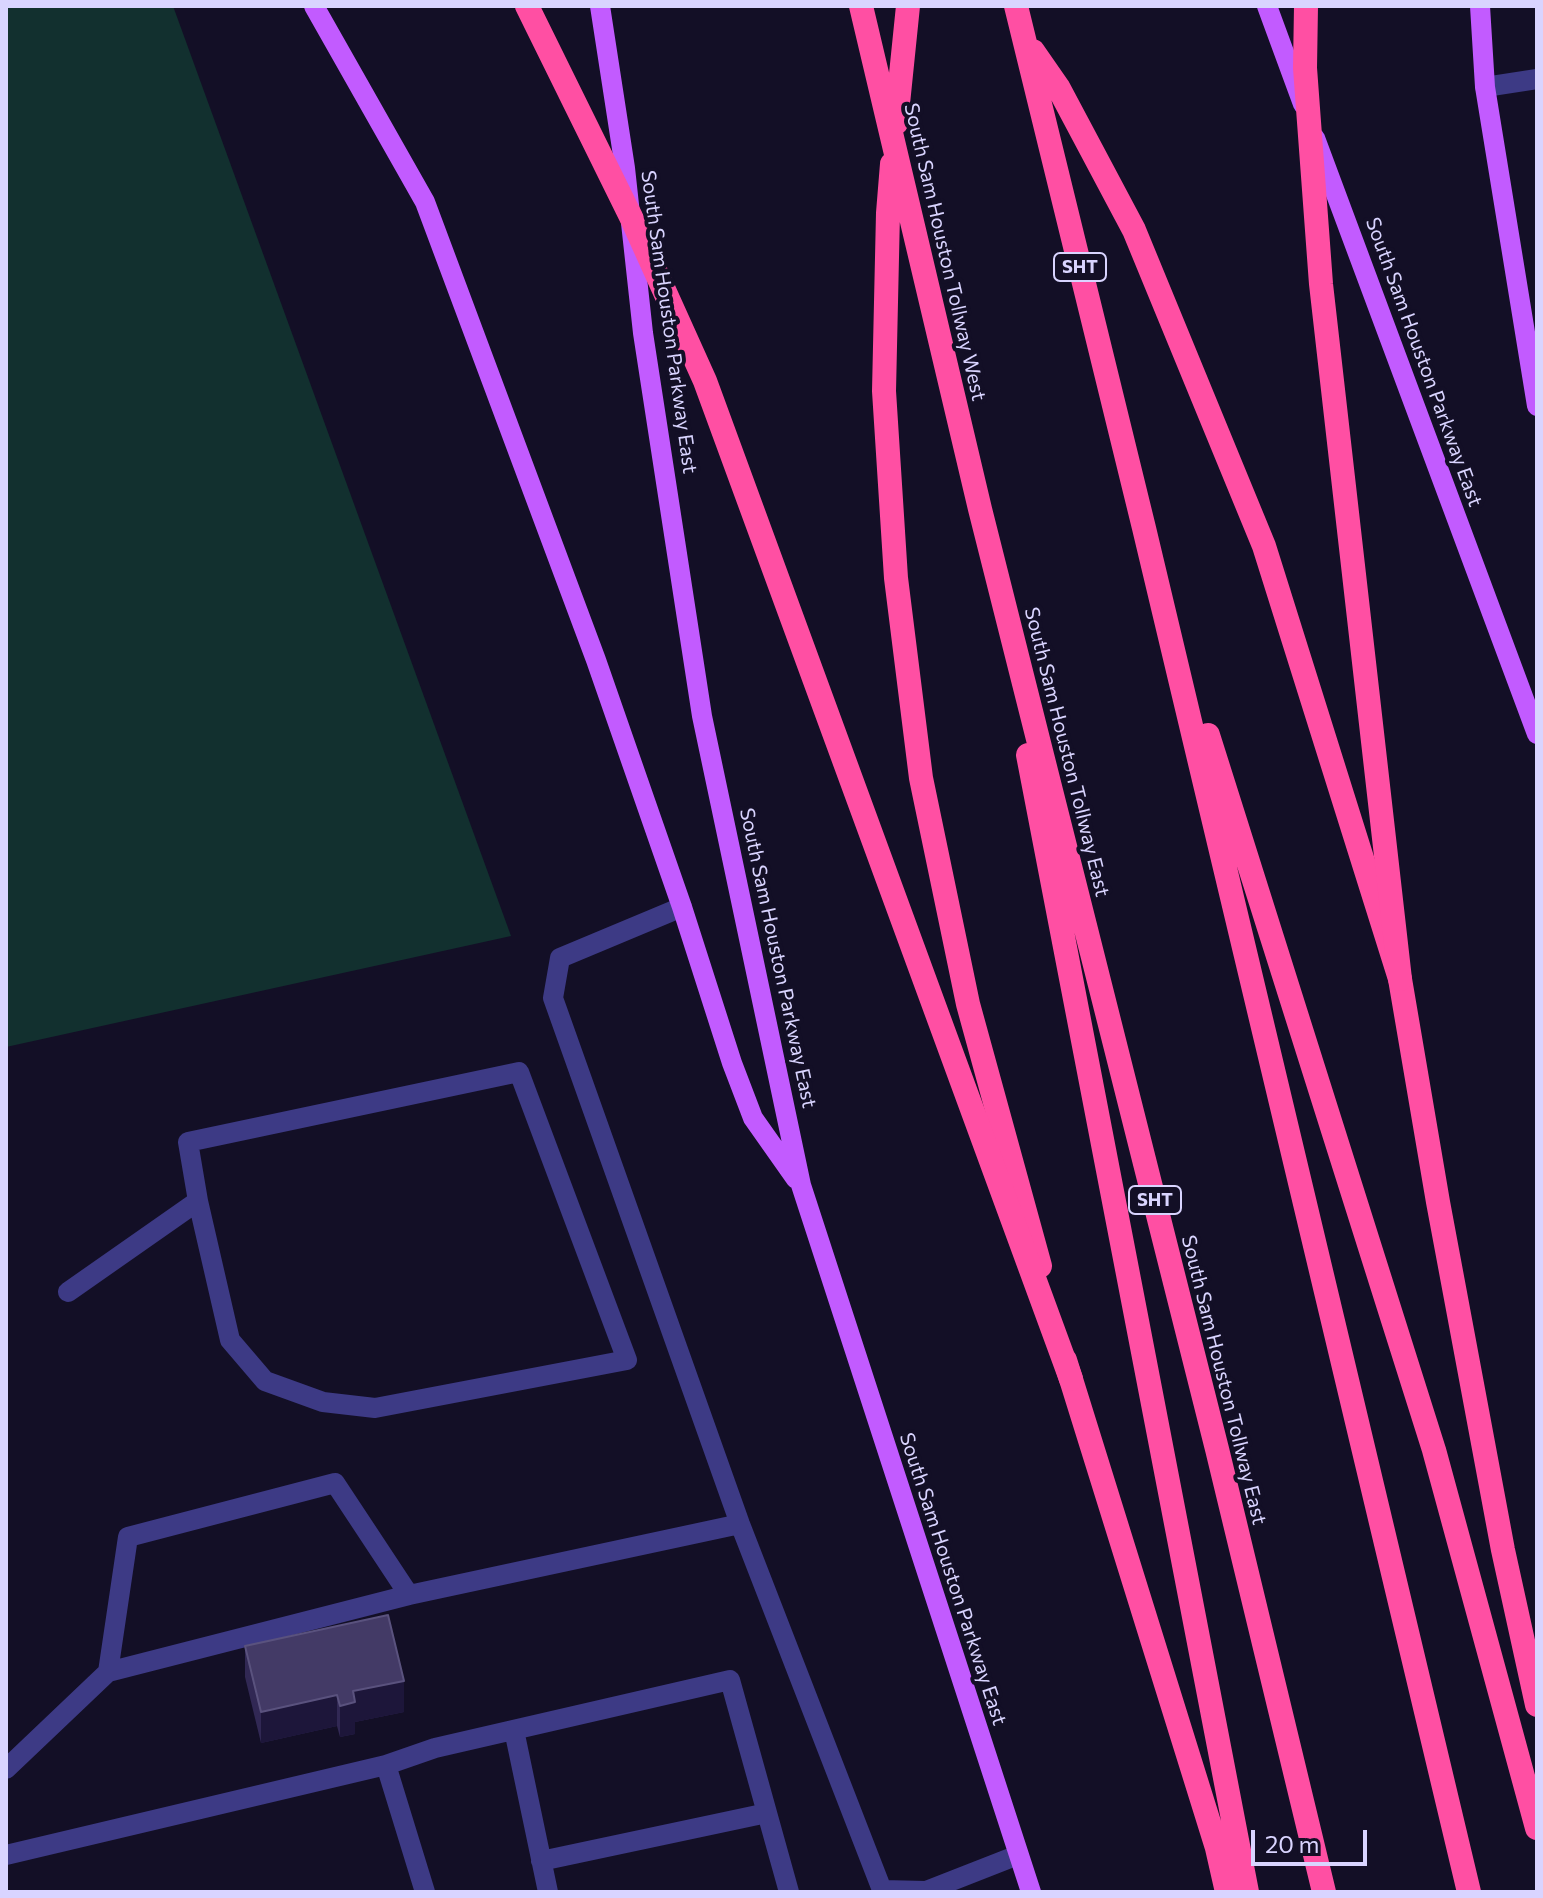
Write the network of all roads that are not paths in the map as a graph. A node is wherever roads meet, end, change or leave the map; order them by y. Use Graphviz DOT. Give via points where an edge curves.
graph roads {
  1 [pos="314,6"];
  2 [pos="527,6"];
  3 [pos="600,6"];
  4 [pos="861,6"];
  5 [pos="908,6"];
  6 [pos="1003,6"];
  7 [pos="1016,6"];
  8 [pos="1267,6"];
  9 [pos="1306,6"];
  10 [pos="1480,6"];
  11 [pos="1537,79"];
  12 [pos="1485,87"];
  13 [pos="1537,406"];
  14 [pos="980,509"];
  15 [pos="1146,535"];
  16 [pos="1537,734"];
  17 [pos="682,907"];
  18 [pos="1400,979"];
  19 [pos="801,1185"];
  20 [pos="198,1201"];
  21 [pos="68,1292"];
  22 [pos="1071,1379"];
  23 [pos="740,1524"];
  24 [pos="409,1595"];
  25 [pos="108,1672"];
  26 [pos="1537,1705"];
  27 [pos="514,1730"];
  28 [pos="386,1765"];
  29 [pos="6,1769"];
  30 [pos="767,1813"];
  31 [pos="1537,1828"];
  32 [pos="6,1855"];
  33 [pos="1018,1855"];
  34 [pos="541,1861"];
  35 [pos="425,1892"];
  36 [pos="548,1892"];
  37 [pos="789,1892"];
  38 [pos="1031,1892"];
  39 [pos="1227,1892"];
  40 [pos="1247,1892"];
  41 [pos="1324,1892"];
  42 [pos="1469,1892"];
  1 -- 17 [label="main road" via="425,202"];
  2 -- 22 [label="highway, bridge" via="626,205 705,381"];
  3 -- 19 [label="main road, South Sam Houston Parkway East" via="702,716"];
  4 -- 14 [label="highway, South Sam Houston Tollway West / SHT"];
  5 -- 22 [label="highway, bridge" via="888,213 885,332 898,593 921,778 968,1004"];
  6 -- 18 [label="highway, bridge" via="1058,87 1134,230 1203,393 1264,546"];
  7 -- 15 [label="highway, SHT"];
  8 -- 16 [label="main road, South Sam Houston Parkway East"];
  9 -- 18 [label="highway, bridge" via="1305,68 1321,284"];
  10 -- 12 [label="main road"];
  11 -- 12 [label="lane"];
  12 -- 13 [label="main road"];
  14 -- 40 [label="highway"];
  14 -- 41 [label="highway, South Sam Houston Tollway East / SHT"];
  15 -- 31 [label="highway" via="1434,1450"];
  15 -- 42 [label="highway, SHT"];
  17 -- 19 [label="main road" via="753,1118"];
  17 -- 23 [label="lane" via="560,958 553,998"];
  18 -- 26 [label="highway" via="1489,1474"];
  19 -- 33 [label="main road, South Sam Houston Parkway East"];
  20 -- 20 [label="lane" via="188,1142 519,1072 627,1360 375,1408 323,1402 265,1381 230,1340"];
  20 -- 21 [label="lane"];
  22 -- 39 [label="highway"];
  23 -- 24 [label="lane"];
  23 -- 33 [label="lane" via="882,1890 926,1891"];
  24 -- 25 [label="lane"];
  24 -- 25 [label="lane" via="335,1483 128,1537"];
  25 -- 29 [label="lane"];
  27 -- 28 [label="lane"];
  27 -- 30 [label="lane" via="730,1680"];
  27 -- 34 [label="lane"];
  28 -- 32 [label="lane"];
  28 -- 35 [label="lane"];
  30 -- 34 [label="lane"];
  30 -- 37 [label="lane"];
  33 -- 38 [label="main road, South Sam Houston Parkway East"];
  34 -- 36 [label="lane"];
}
